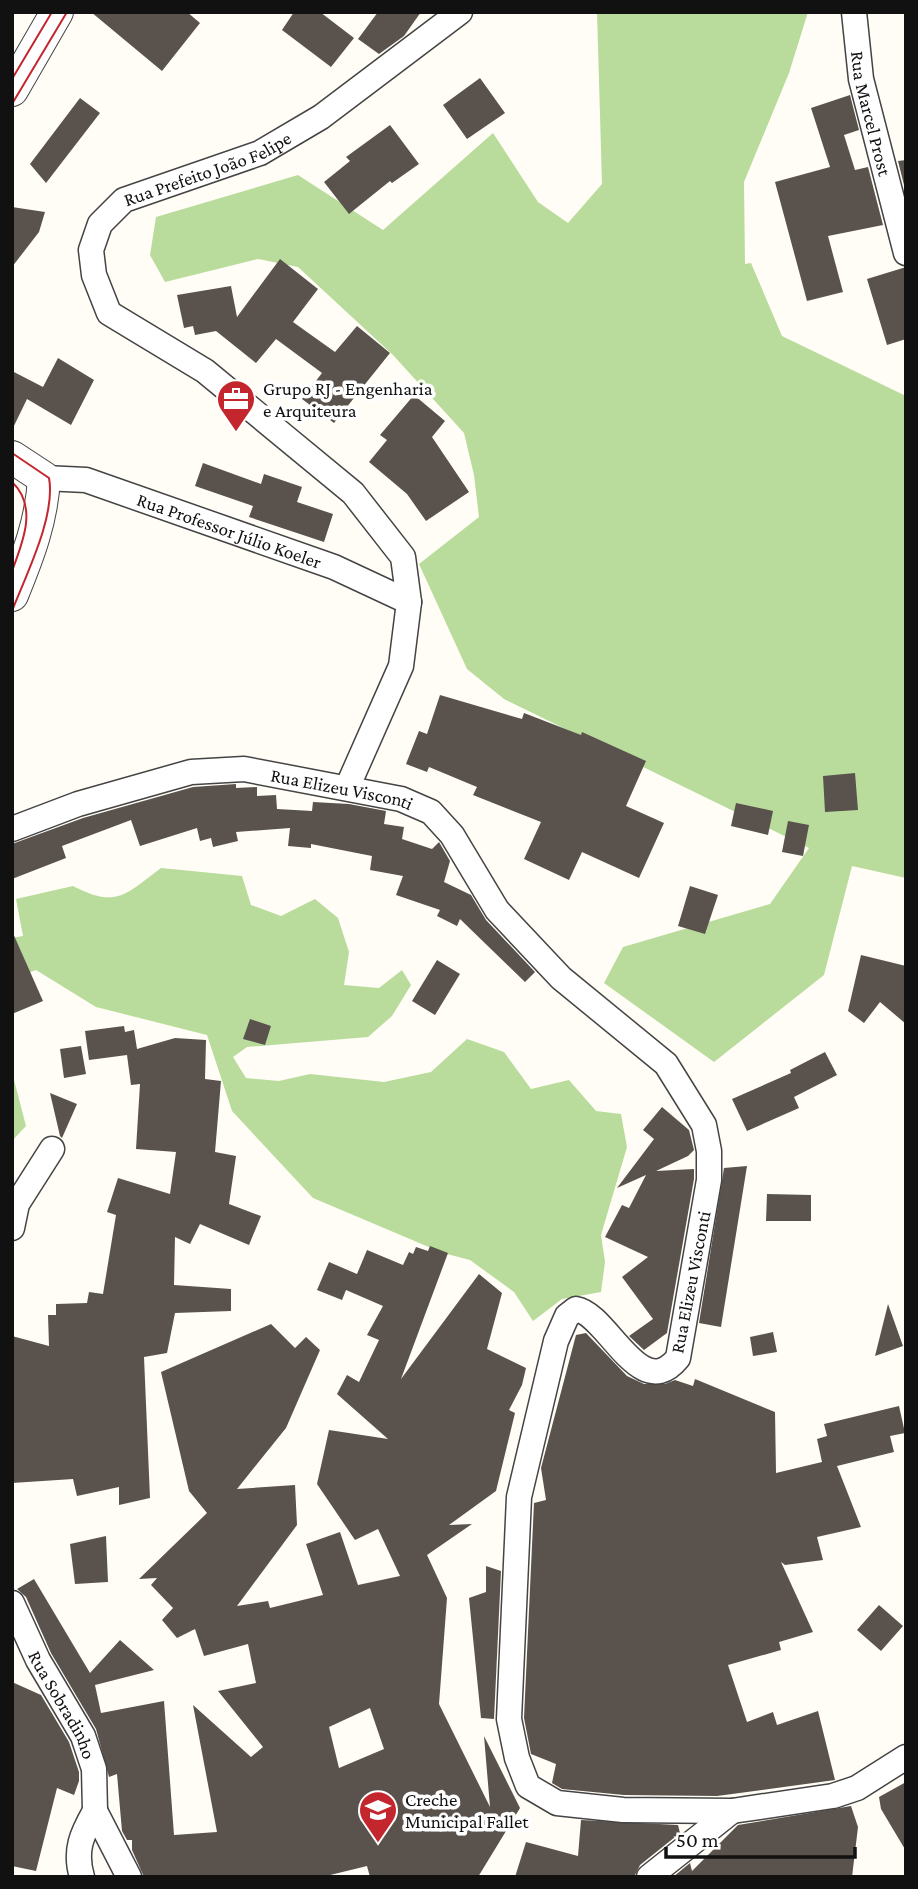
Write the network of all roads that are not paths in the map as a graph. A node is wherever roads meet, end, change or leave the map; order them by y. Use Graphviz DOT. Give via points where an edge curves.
graph roads {
  1 [pos="57,12"];
  2 [pos="460,12"];
  3 [pos="854,12"];
  4 [pos="12,90"];
  5 [pos="906,253"];
  6 [pos="12,457"];
  7 [pos="44,478"];
  8 [pos="12,595"];
  9 [pos="410,602"];
  10 [pos="347,788"];
  11 [pos="12,829"];
  12 [pos="52,1149"];
  13 [pos="12,1228"];
  14 [pos="12,1603"];
  15 [pos="906,1757"];
  16 [pos="95,1811"];
  17 [pos="732,1811"];
  18 [pos="82,1877"];
  19 [pos="129,1877"];
  20 [pos="649,1877"];
  1 -- 4 [label="street"];
  2 -- 9 [label="street, Rua Prefeito João Felipe" via="321,117 260,153 124,200 100,224 91,250 94,275 109,313 205,371 353,493 403,556"];
  3 -- 5 [label="street, Rua Marcel Prost" via="861,79"];
  6 -- 7 [label="street"];
  7 -- 8 [label="street" via="43,507"];
  7 -- 9 [label="street, Rua Professor Júlio Koeler" via="86,480 334,567"];
  9 -- 10 [label="street, Rua Prefeito João Felipe" via="401,666"];
  10 -- 11 [label="street, Rua Elizeu Visconti" via="244,769 191,772 78,804"];
  10 -- 17 [label="street, Rua Elizeu Visconti" via="401,799 431,812 452,835 497,910 561,978 666,1064 704,1125 709,1180 678,1358 667,1370 643,1368 603,1331 593,1315 576,1309 567,1316 556,1341 519,1497 509,1719 528,1786 557,1803 622,1810"];
  12 -- 13 [label="street" via="17,1204"];
  14 -- 16 [label="street, Rua Sobradinho" via="38,1660 83,1736 94,1769"];
  15 -- 17 [label="street, Rua Elizeu Visconti" via="857,1788 833,1796"];
  16 -- 18 [label="street" via="80,1836 76,1858"];
  16 -- 19 [label="street"];
  17 -- 20 [label="street"];
}
